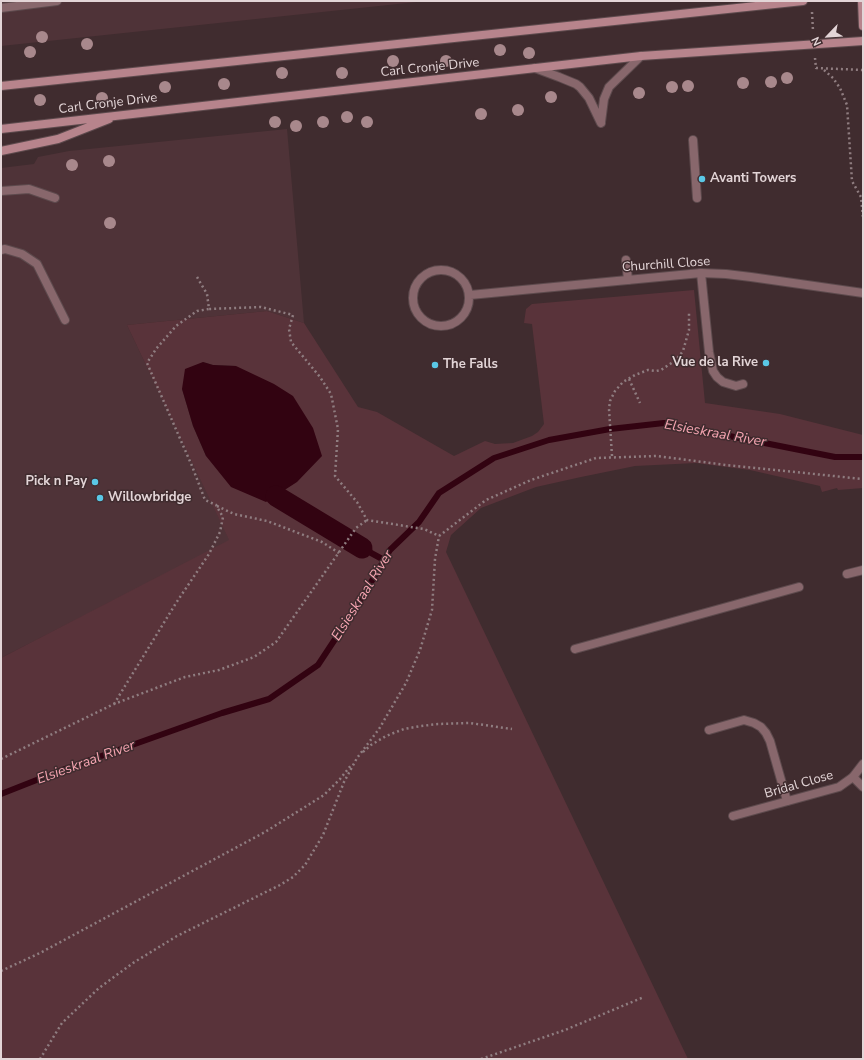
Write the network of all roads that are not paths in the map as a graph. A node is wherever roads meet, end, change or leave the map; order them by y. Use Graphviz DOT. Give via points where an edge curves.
graph roads {
  1 [pos="57,1"];
  2 [pos="803,1"];
  3 [pos="862,1"];
  4 [pos="1,8"];
  5 [pos="863,26"];
  6 [pos="863,41"];
  7 [pos="641,56"];
  8 [pos="535,68"];
  9 [pos="1,86"];
  10 [pos="121,114"];
  11 [pos="1,129"];
  12 [pos="693,140"];
  13 [pos="1,151"];
  14 [pos="1,191"];
  15 [pos="55,198"];
  16 [pos="698,198"];
  17 [pos="1,250"];
  18 [pos="626,260"];
  19 [pos="701,273"];
  20 [pos="628,280"];
  21 [pos="863,293"];
  22 [pos="470,295"];
  23 [pos="65,320"];
  24 [pos="743,384"];
  25 [pos="863,570"];
  26 [pos="848,574"];
  27 [pos="799,587"];
  28 [pos="575,649"];
  29 [pos="709,730"];
  30 [pos="863,764"];
  31 [pos="853,777"];
  32 [pos="863,787"];
  33 [pos="787,801"];
  34 [pos="733,816"];
  1 -- 4 [label="street"];
  2 -- 9 [label="main road, Carl Cronje Drive"];
  3 -- 5 [label="main road"];
  6 -- 7 [label="main road, Carl Cronje Drive"];
  7 -- 8 [label="main road, Carl Cronje Drive"];
  7 -- 8 [label="street" via="614,80 606,92 601,123 590,98 580,87"];
  8 -- 10 [label="main road, Carl Cronje Drive"];
  10 -- 11 [label="main road, Carl Cronje Drive"];
  10 -- 13 [label="main road" via="58,139"];
  12 -- 16 [label="street"];
  14 -- 15 [label="street" via="30,188"];
  17 -- 23 [label="street" via="22,254 36,264"];
  18 -- 20 [label="street"];
  19 -- 20 [label="street, Churchill Close"];
  19 -- 21 [label="street, Churchill Close" via="751,277"];
  19 -- 24 [label="street" via="709,352 714,371 723,382 736,386"];
  20 -- 22 [label="street, Churchill Close"];
  22 -- 22 [label="street" via="469,305 459,321 442,327 424,321 414,305 413,296 420,279 436,270 454,273 462,279"];
  25 -- 26 [label="street"];
  27 -- 28 [label="street"];
  29 -- 33 [label="street" via="744,720 761,727 770,741"];
  30 -- 31 [label="street, Bridal Close"];
  31 -- 32 [label="street"];
  31 -- 33 [label="street, Bridal Close" via="839,787"];
  33 -- 34 [label="street, Bridal Close"];
}
